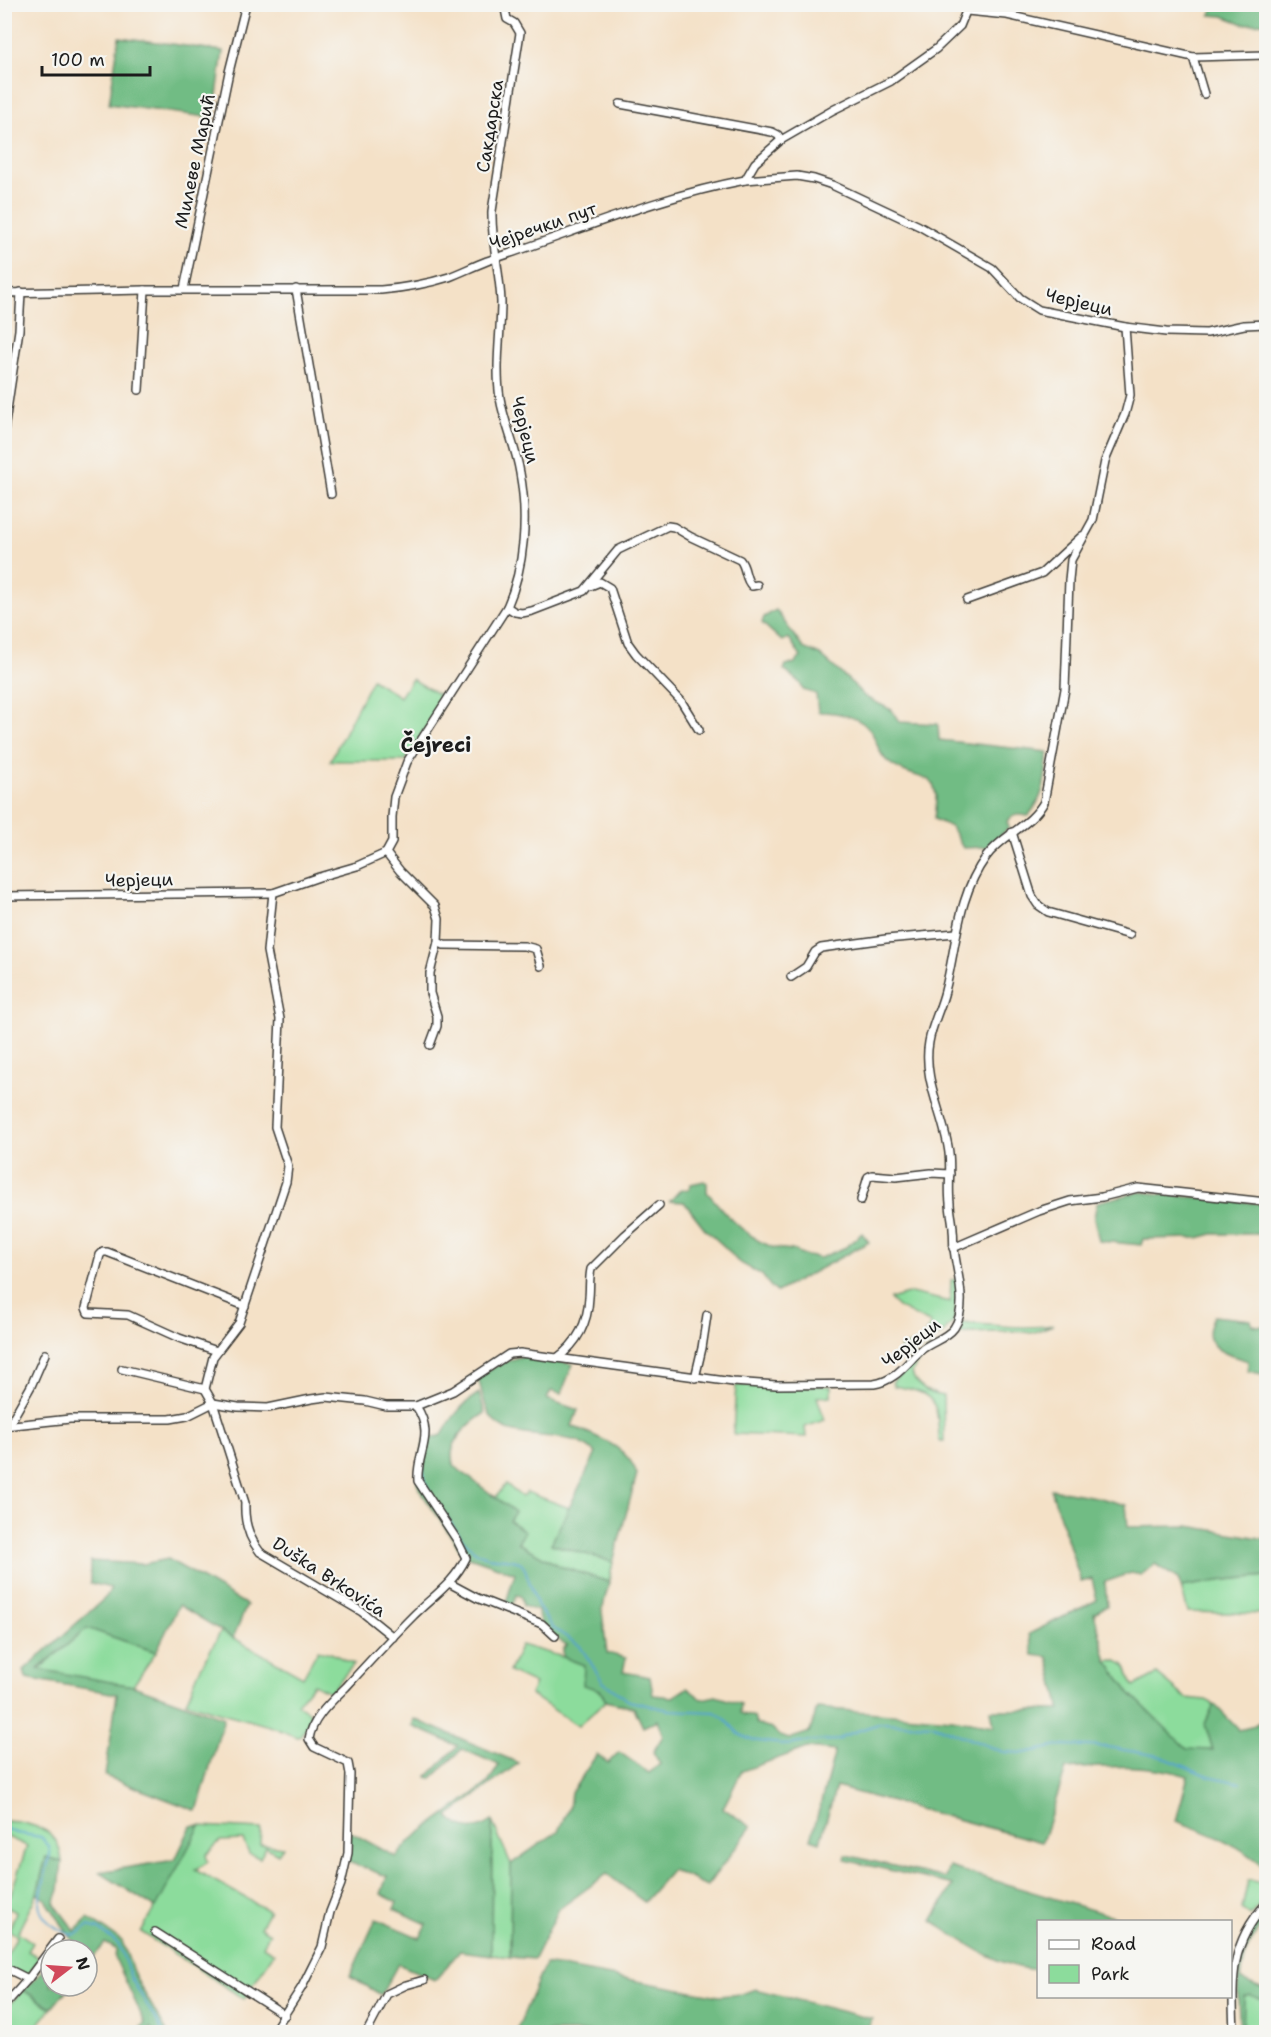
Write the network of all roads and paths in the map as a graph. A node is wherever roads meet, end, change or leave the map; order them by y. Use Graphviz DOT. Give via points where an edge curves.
graph roads {
  1 [pos="246,4"];
  2 [pos="504,4"];
  3 [pos="968,8"];
  4 [pos="1266,55"];
  5 [pos="1193,57"];
  6 [pos="1204,94"];
  7 [pos="620,104"];
  8 [pos="781,140"];
  9 [pos="745,180"];
  10 [pos="496,258"];
  11 [pos="183,289"];
  12 [pos="296,289"];
  13 [pos="144,290"];
  14 [pos="21,292"];
  15 [pos="4,293"];
  16 [pos="1266,324"];
  17 [pos="1125,327"];
  18 [pos="139,390"];
  19 [pos="4,430"];
  20 [pos="331,494"];
  21 [pos="1088,530"];
  22 [pos="757,585"];
  23 [pos="590,586"];
  24 [pos="967,600"];
  25 [pos="507,607"];
  26 [pos="699,730"];
  27 [pos="1012,832"];
  28 [pos="386,853"];
  29 [pos="273,893"];
  30 [pos="4,896"];
  31 [pos="956,933"];
  32 [pos="1130,935"];
  33 [pos="438,942"];
  34 [pos="542,966"];
  35 [pos="791,977"];
  36 [pos="430,1045"];
  37 [pos="950,1174"];
  38 [pos="861,1200"];
  39 [pos="1266,1202"];
  40 [pos="659,1205"];
  41 [pos="953,1248"];
  42 [pos="245,1306"];
  43 [pos="707,1315"];
  44 [pos="217,1351"];
  45 [pos="45,1354"];
  46 [pos="557,1358"];
  47 [pos="122,1369"];
  48 [pos="695,1378"];
  49 [pos="205,1389"];
  50 [pos="213,1403"];
  51 [pos="416,1406"];
  52 [pos="7,1425"];
  53 [pos="449,1583"];
  54 [pos="555,1636"];
  55 [pos="393,1637"];
  56 [pos="1266,1904"];
  57 [pos="155,1932"];
  58 [pos="39,1964"];
  59 [pos="4,1967"];
  60 [pos="28,1979"];
  61 [pos="424,1980"];
  62 [pos="4,2006"];
  63 [pos="285,2015"];
  64 [pos="273,2032"];
  65 [pos="367,2032"];
  66 [pos="1234,2032"];
  1 -- 11 [label="street, Милеве Мaрић"];
  2 -- 10 [label="street, Сакдарска" via="507,19 520,33 492,211"];
  3 -- 5 [label="street"];
  3 -- 8 [label="street" via="960,26 948,39 919,61"];
  4 -- 5 [label="street"];
  5 -- 6 [label="street"];
  7 -- 8 [label="street" via="772,132"];
  8 -- 9 [label="street" via="755,163"];
  9 -- 10 [label="street, Чејречки пут" via="655,203"];
  9 -- 17 [label="street, Черјеци" via="797,176 832,185 920,226 992,268 1027,303 1040,310"];
  10 -- 12 [label="street, Чејречки пут" via="449,276 395,288"];
  10 -- 25 [label="street, Черјеци" via="501,301 500,398 520,472 524,509 522,551"];
  11 -- 12 [label="street, Чејречки пут"];
  11 -- 13 [label="street, Чејречки пут"];
  12 -- 20 [label="street"];
  13 -- 14 [label="street, Чејречки пут"];
  13 -- 18 [label="street"];
  14 -- 15 [label="street, Чејречки пут"];
  14 -- 19 [label="street"];
  16 -- 17 [label="street" via="1196,333"];
  17 -- 21 [label="street, Черјеци" via="1130,395 1105,460 1096,511"];
  21 -- 24 [label="street, Черјеци" via="1042,573"];
  21 -- 27 [label="street, Черјеци" via="1074,552 1070,568 1065,689 1044,802 1036,816"];
  22 -- 23 [label="street" via="749,583 740,560 668,526 618,549"];
  23 -- 25 [label="street" via="532,611 515,612"];
  23 -- 26 [label="street" via="600,582 610,588 628,643 681,701"];
  25 -- 28 [label="street, Черјеци" via="407,762 394,797 392,842"];
  27 -- 31 [label="street, Черјеци" via="988,854 976,872"];
  27 -- 32 [label="street" via="1038,905 1048,912"];
  28 -- 29 [label="street, Черјеци"];
  28 -- 33 [label="street" via="435,906"];
  29 -- 30 [label="street, Черјеци"];
  29 -- 42 [label="street" via="267,951 280,1019 275,1127 288,1166"];
  31 -- 35 [label="street" via="821,948 806,967"];
  31 -- 37 [label="street, Черјеци" via="948,981 927,1057 949,1152"];
  33 -- 34 [label="street" via="524,946 536,949"];
  33 -- 36 [label="street" via="430,973 430,993 437,1016"];
  37 -- 38 [label="street" via="872,1175 867,1178"];
  37 -- 41 [label="street, Черјеци"];
  39 -- 41 [label="street" via="1138,1188 1039,1211"];
  40 -- 46 [label="street" via="591,1269 584,1327 575,1342"];
  41 -- 48 [label="street, Черјеци" via="960,1294 955,1326 886,1381 776,1385"];
  42 -- 44 [label="street" via="239,1323"];
  42 -- 44 [label="street" via="107,1252 100,1255 88,1313 128,1315"];
  43 -- 48 [label="street"];
  44 -- 49 [label="street"];
  45 -- 52 [label="street"];
  46 -- 48 [label="street, Черјеци"];
  46 -- 51 [label="street, Черјеци" via="509,1354 453,1391"];
  47 -- 49 [label="street"];
  49 -- 50 [label="street, Duška Brkovića"];
  50 -- 51 [label="street" via="268,1408 326,1397"];
  50 -- 52 [label="street" via="187,1416 170,1419 70,1419"];
  50 -- 55 [label="street, Duška Brkovića" via="245,1503 244,1521 256,1547 362,1612"];
  51 -- 53 [label="street, Duška Brkovića" via="425,1440 418,1481 466,1558"];
  53 -- 54 [label="street" via="542,1624"];
  53 -- 55 [label="street, Duška Brkovića"];
  55 -- 63 [label="street, Duška Brkovića" via="323,1710 309,1736 314,1747 348,1763 348,1853 322,1947"];
  56 -- 66 [label="street" via="1246,1931 1233,1972"];
  57 -- 63 [label="street"];
  58 -- 60 [label="street"];
  59 -- 60 [label="street"];
  60 -- 62 [label="street"];
  61 -- 65 [label="street" via="387,1994"];
  63 -- 64 [label="street, Duška Brkovića"];
}
